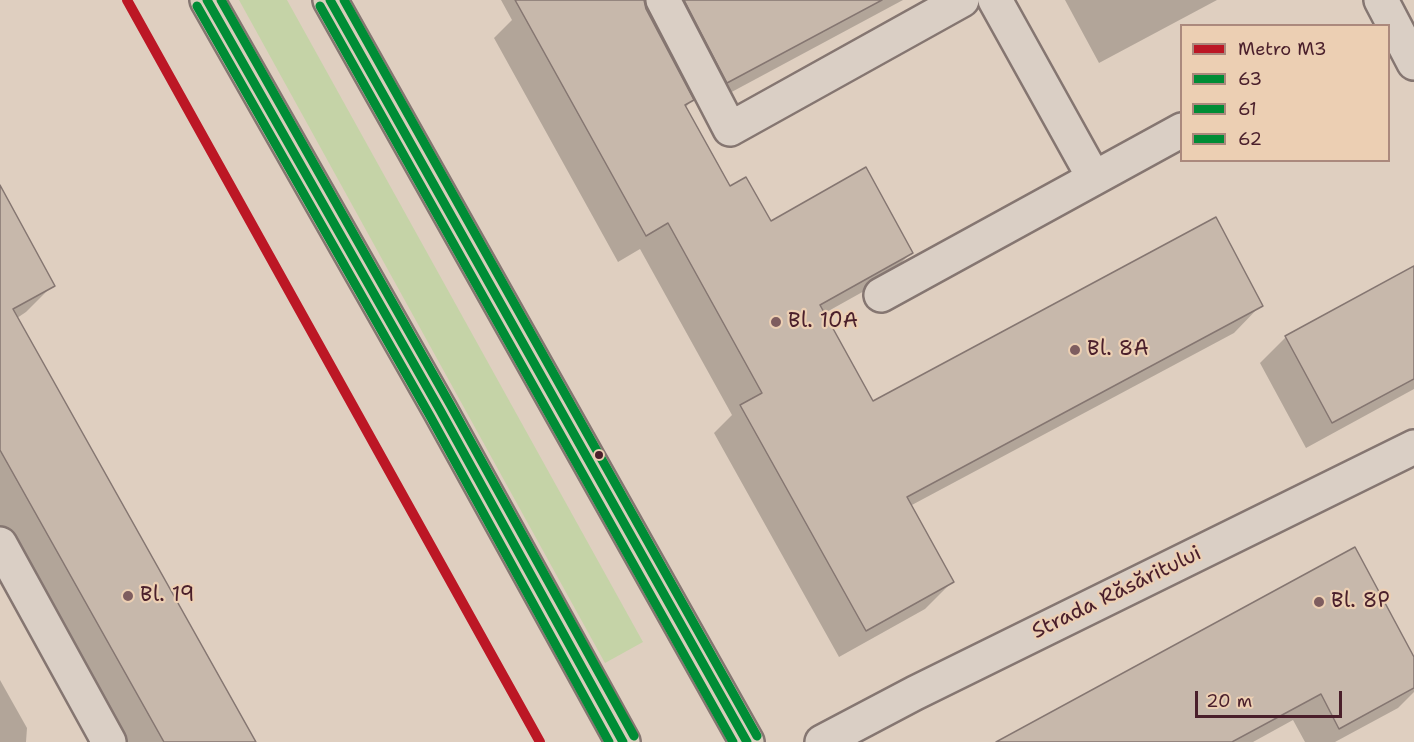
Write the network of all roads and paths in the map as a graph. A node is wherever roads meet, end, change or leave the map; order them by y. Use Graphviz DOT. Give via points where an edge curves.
graph roads {
  1 [pos="207,0"];
  2 [pos="330,0"];
  3 [pos="663,0"];
  4 [pos="962,0"];
  5 [pos="995,0"];
  6 [pos="1390,27"];
  7 [pos="1414,63"];
  8 [pos="1180,131"];
  9 [pos="1094,178"];
  10 [pos="881,295"];
  11 [pos="1414,447"];
  12 [pos="0,544"];
  13 [pos="109,742"];
  14 [pos="623,742"];
  15 [pos="747,742"];
  16 [pos="822,742"];
  1 -- 14 [label="main road"];
  2 -- 15 [label="main road"];
  3 -- 4 [label="street" via="730,129"];
  5 -- 9 [label="street"];
  6 -- 7 [label="street"];
  8 -- 9 [label="street"];
  9 -- 10 [label="street"];
  11 -- 16 [label="street, Strada Răsăritului"];
  12 -- 13 [label="street"];
}
